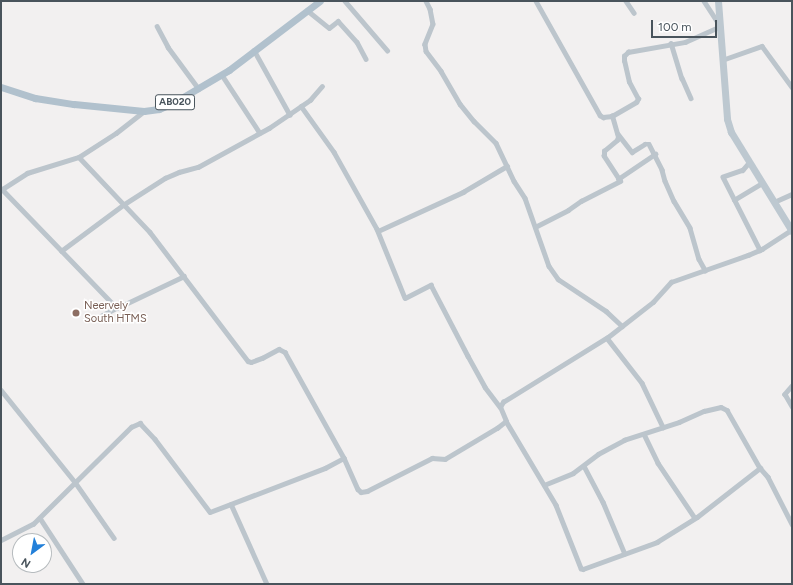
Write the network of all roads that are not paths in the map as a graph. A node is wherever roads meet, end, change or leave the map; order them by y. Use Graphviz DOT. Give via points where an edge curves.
graph roads {
  1 [pos="320,1"];
  2 [pos="345,1"];
  3 [pos="426,1"];
  4 [pos="536,1"];
  5 [pos="626,1"];
  6 [pos="704,1"];
  7 [pos="718,1"];
  8 [pos="307,10"];
  9 [pos="634,13"];
  10 [pos="157,26"];
  11 [pos="719,26"];
  12 [pos="670,43"];
  13 [pos="254,50"];
  14 [pos="387,50"];
  15 [pos="366,59"];
  16 [pos="721,60"];
  17 [pos="222,75"];
  18 [pos="322,86"];
  19 [pos="1,87"];
  20 [pos="792,87"];
  21 [pos="199,89"];
  22 [pos="691,98"];
  23 [pos="301,106"];
  24 [pos="144,111"];
  25 [pos="290,115"];
  26 [pos="612,116"];
  27 [pos="260,133"];
  28 [pos="618,134"];
  29 [pos="655,154"];
  30 [pos="78,157"];
  31 [pos="750,162"];
  32 [pos="507,166"];
  33 [pos="618,180"];
  34 [pos="762,183"];
  35 [pos="2,189"];
  36 [pos="792,194"];
  37 [pos="734,200"];
  38 [pos="774,202"];
  39 [pos="123,205"];
  40 [pos="535,227"];
  41 [pos="791,230"];
  42 [pos="378,231"];
  43 [pos="760,250"];
  44 [pos="61,251"];
  45 [pos="705,270"];
  46 [pos="184,276"];
  47 [pos="117,308"];
  48 [pos="96,319"];
  49 [pos="622,326"];
  50 [pos="607,338"];
  51 [pos="792,386"];
  52 [pos="1,390"];
  53 [pos="792,406"];
  54 [pos="500,408"];
  55 [pos="506,421"];
  56 [pos="663,427"];
  57 [pos="644,434"];
  58 [pos="344,458"];
  59 [pos="584,466"];
  60 [pos="760,468"];
  61 [pos="75,482"];
  62 [pos="544,485"];
  63 [pos="232,504"];
  64 [pos="40,518"];
  65 [pos="696,518"];
  66 [pos="792,524"];
  67 [pos="114,538"];
  68 [pos="1,540"];
  69 [pos="625,554"];
  70 [pos="83,584"];
  71 [pos="267,584"];
  1 -- 8 [label="main road, AB020"];
  2 -- 14 [label="street"];
  3 -- 32 [label="street" via="433,24 425,44 426,51 460,104 496,143"];
  4 -- 26 [label="street" via="600,115"];
  5 -- 9 [label="street"];
  6 -- 11 [label="street"];
  7 -- 11 [label="main road"];
  8 -- 13 [label="main road, AB020"];
  8 -- 15 [label="street" via="329,28 338,20 357,42"];
  10 -- 21 [label="street" via="168,47"];
  11 -- 12 [label="street" via="685,42"];
  11 -- 16 [label="main road"];
  12 -- 22 [label="street"];
  12 -- 26 [label="street" via="628,52 624,56 629,82 638,99"];
  13 -- 17 [label="main road, AB020"];
  13 -- 25 [label="street"];
  16 -- 20 [label="street" via="762,46"];
  16 -- 31 [label="main road" via="727,119 731,132"];
  17 -- 21 [label="main road, AB020"];
  17 -- 27 [label="street"];
  18 -- 23 [label="street"];
  19 -- 24 [label="main road, AB020" via="43,100"];
  21 -- 24 [label="main road, AB020" via="173,103"];
  23 -- 25 [label="street"];
  23 -- 42 [label="street" via="334,152"];
  24 -- 30 [label="street" via="116,133"];
  25 -- 27 [label="street"];
  26 -- 28 [label="street"];
  27 -- 39 [label="street" via="198,167 165,178"];
  28 -- 29 [label="street" via="632,152 649,144"];
  28 -- 33 [label="street" via="617,140 604,151 604,156"];
  29 -- 33 [label="street"];
  29 -- 45 [label="street" via="667,186 690,228"];
  30 -- 35 [label="street" via="27,174"];
  30 -- 39 [label="street"];
  31 -- 34 [label="main road"];
  31 -- 37 [label="street" via="743,170 723,177"];
  32 -- 40 [label="street" via="525,198"];
  32 -- 42 [label="street" via="463,192"];
  33 -- 40 [label="street" via="620,181"];
  34 -- 37 [label="street"];
  34 -- 38 [label="main road"];
  35 -- 44 [label="street"];
  36 -- 38 [label="street"];
  37 -- 43 [label="street"];
  38 -- 41 [label="main road"];
  39 -- 44 [label="street"];
  39 -- 46 [label="street" via="150,232"];
  40 -- 49 [label="street" via="549,266 558,279 606,311"];
  41 -- 43 [label="street"];
  42 -- 54 [label="street" via="405,298 431,285 485,387"];
  43 -- 45 [label="street"];
  44 -- 47 [label="street"];
  45 -- 49 [label="street" via="671,282 654,302"];
  46 -- 47 [label="street"];
  46 -- 58 [label="street" via="248,361 262,358 279,349 286,352"];
  47 -- 48 [label="street"];
  49 -- 50 [label="street"];
  50 -- 54 [label="street" via="503,402"];
  50 -- 56 [label="street" via="642,383"];
  51 -- 53 [label="street" via="786,394"];
  52 -- 61 [label="street"];
  54 -- 55 [label="street"];
  55 -- 58 [label="street" via="445,459 432,458 368,491 361,492 358,489"];
  55 -- 62 [label="street"];
  56 -- 57 [label="street"];
  56 -- 60 [label="street" via="721,407 727,410"];
  57 -- 59 [label="street" via="618,443 598,454"];
  57 -- 65 [label="street" via="658,463"];
  58 -- 63 [label="street" via="325,468"];
  59 -- 62 [label="street"];
  59 -- 69 [label="street" via="603,502"];
  60 -- 65 [label="street"];
  60 -- 66 [label="street" via="768,477"];
  61 -- 63 [label="street" via="131,427 140,423 156,439 210,512"];
  61 -- 64 [label="street"];
  61 -- 67 [label="street"];
  62 -- 69 [label="street" via="556,505 581,568"];
  63 -- 71 [label="street"];
  64 -- 68 [label="street"];
  64 -- 70 [label="street"];
  65 -- 69 [label="street" via="657,542"];
}
